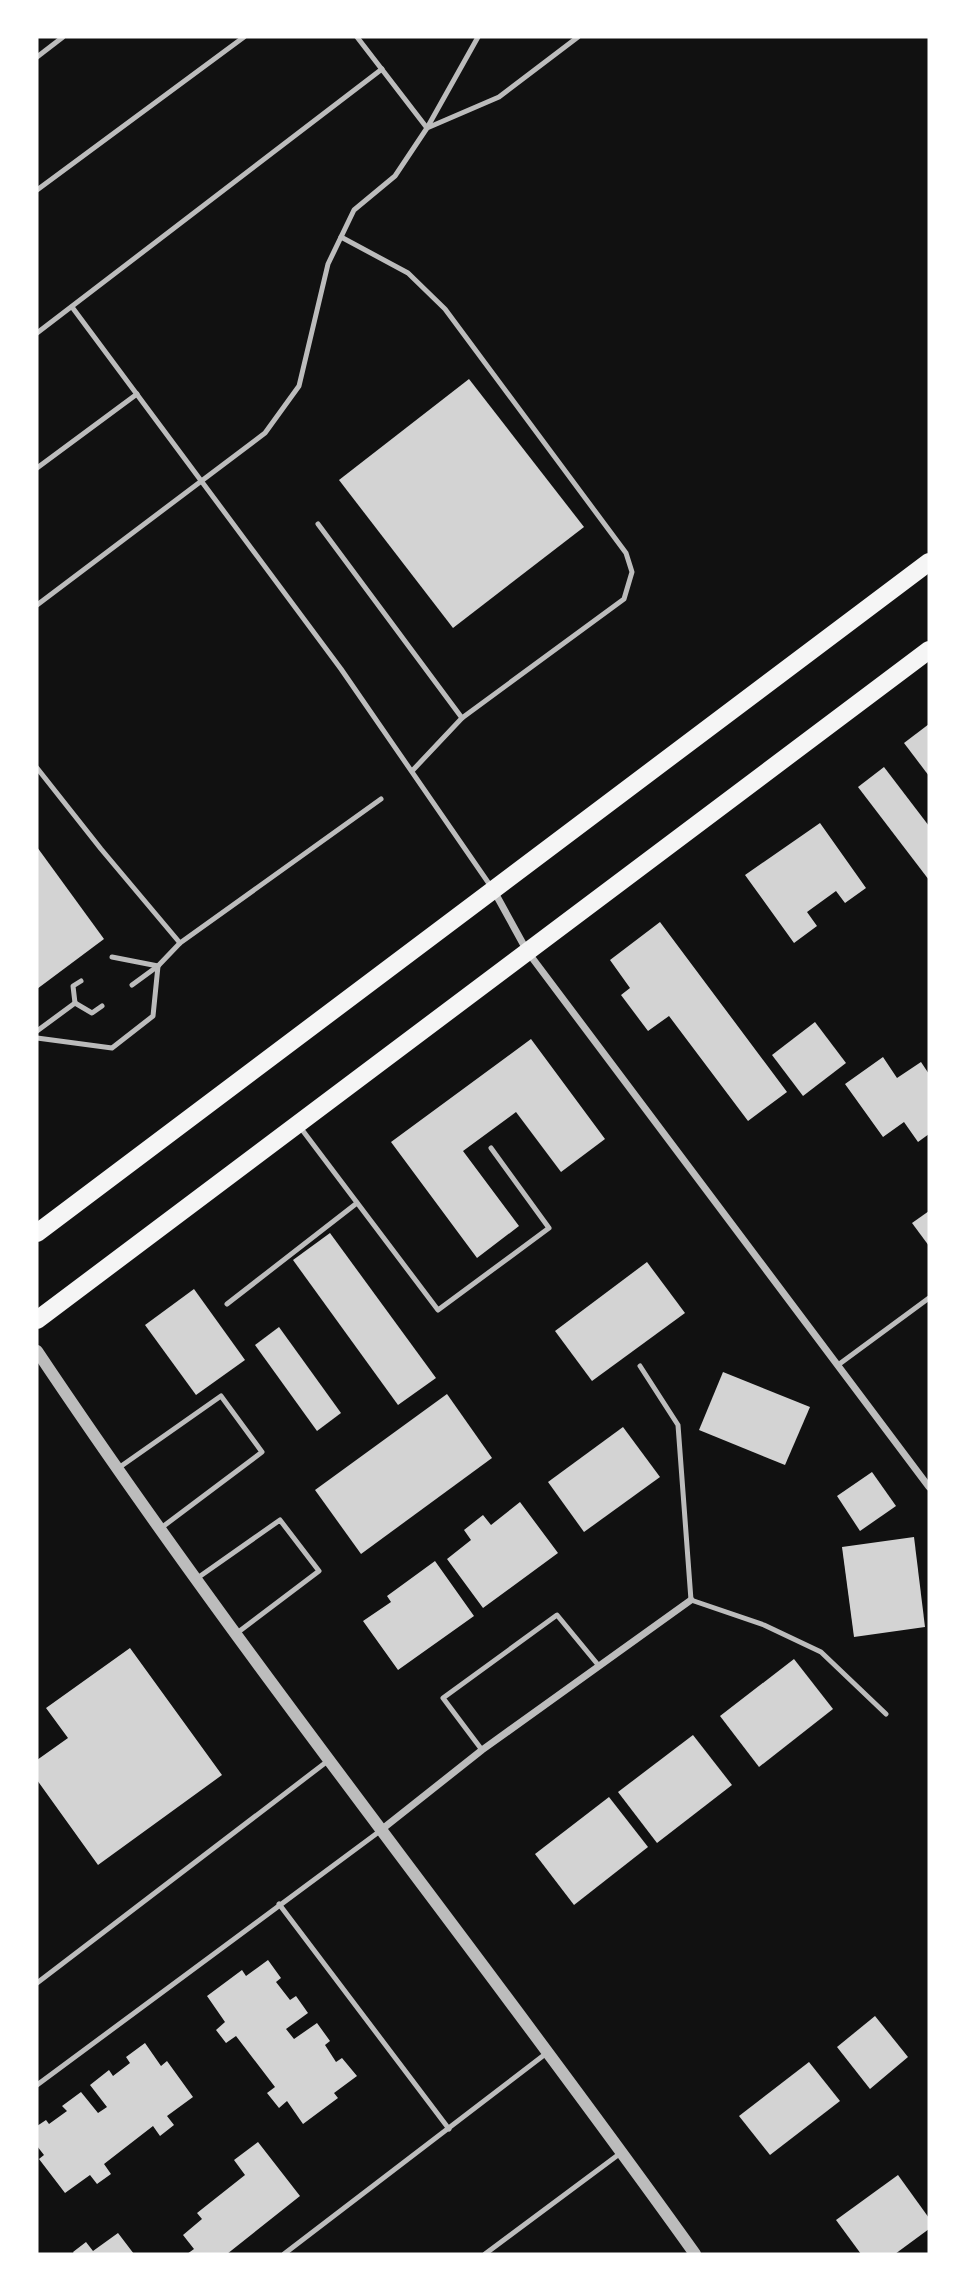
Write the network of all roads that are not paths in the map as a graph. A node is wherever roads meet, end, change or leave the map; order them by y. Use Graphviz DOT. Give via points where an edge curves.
graph roads {
  1 [pos="63,37"];
  2 [pos="244,37"];
  3 [pos="357,37"];
  4 [pos="478,37"];
  5 [pos="578,37"];
  6 [pos="37,57"];
  7 [pos="382,69"];
  8 [pos="427,128"];
  9 [pos="37,190"];
  10 [pos="341,237"];
  11 [pos="72,307"];
  12 [pos="37,333"];
  13 [pos="137,394"];
  14 [pos="37,468"];
  15 [pos="202,481"];
  16 [pos="318,524"];
  17 [pos="929,562"];
  18 [pos="37,605"];
  19 [pos="929,650"];
  20 [pos="462,718"];
  21 [pos="37,768"];
  22 [pos="413,771"];
  23 [pos="381,799"];
  24 [pos="494,890"];
  25 [pos="180,943"];
  26 [pos="527,951"];
  27 [pos="112,957"];
  28 [pos="158,965"];
  29 [pos="81,981"];
  30 [pos="132,985"];
  31 [pos="75,1003"];
  32 [pos="102,1006"];
  33 [pos="37,1031"];
  34 [pos="37,1038"];
  35 [pos="298,1124"];
  36 [pos="492,1148"];
  37 [pos="357,1203"];
  38 [pos="37,1233"];
  39 [pos="929,1298"];
  40 [pos="227,1304"];
  41 [pos="37,1320"];
  42 [pos="37,1351"];
  43 [pos="838,1364"];
  44 [pos="640,1366"];
  45 [pos="117,1470"];
  46 [pos="929,1487"];
  47 [pos="159,1530"];
  48 [pos="195,1580"];
  49 [pos="691,1600"];
  50 [pos="235,1635"];
  51 [pos="599,1666"];
  52 [pos="886,1714"];
  53 [pos="482,1750"];
  54 [pos="330,1760"];
  55 [pos="381,1830"];
  56 [pos="279,1904"];
  57 [pos="37,1983"];
  58 [pos="548,2052"];
  59 [pos="37,2085"];
  60 [pos="449,2129"];
  61 [pos="622,2152"];
  62 [pos="284,2254"];
  63 [pos="485,2254"];
  64 [pos="695,2254"];
  1 -- 6 [label="lane"];
  2 -- 9 [label="lane"];
  3 -- 7 [label="lane"];
  4 -- 8 [label="lane"];
  5 -- 8 [label="lane" via="499,97"];
  7 -- 8 [label="lane"];
  7 -- 11 [label="lane"];
  8 -- 10 [label="lane" via="395,176 354,210"];
  10 -- 15 [label="lane" via="328,264 299,386 265,433"];
  10 -- 20 [label="lane" via="408,273 445,309 626,553 632,572 624,599"];
  11 -- 12 [label="lane"];
  11 -- 13 [label="lane"];
  13 -- 14 [label="lane"];
  13 -- 15 [label="lane"];
  15 -- 18 [label="lane"];
  15 -- 22 [label="lane"];
  16 -- 20 [label="lane"];
  17 -- 24 [label="main road"];
  19 -- 26 [label="main road"];
  20 -- 22 [label="lane"];
  21 -- 25 [label="lane"];
  22 -- 24 [label="lane"];
  23 -- 25 [label="lane"];
  24 -- 26 [label="street"];
  24 -- 38 [label="main road"];
  25 -- 28 [label="lane"];
  26 -- 35 [label="main road"];
  26 -- 43 [label="street"];
  27 -- 28 [label="lane"];
  28 -- 30 [label="lane"];
  28 -- 34 [label="lane" via="153,1016 112,1048"];
  29 -- 31 [label="lane" via="73,986"];
  31 -- 32 [label="lane" via="92,1013"];
  31 -- 33 [label="lane"];
  35 -- 37 [label="lane"];
  35 -- 41 [label="main road"];
  36 -- 37 [label="lane" via="549,1228 438,1310"];
  37 -- 40 [label="lane"];
  39 -- 43 [label="lane"];
  42 -- 45 [label="street"];
  43 -- 46 [label="street"];
  44 -- 49 [label="lane" via="678,1424"];
  45 -- 47 [label="street"];
  45 -- 47 [label="lane" via="221,1396 262,1452"];
  47 -- 48 [label="street"];
  48 -- 50 [label="street"];
  48 -- 50 [label="lane" via="280,1520 319,1571"];
  49 -- 51 [label="street"];
  49 -- 52 [label="lane" via="764,1625 821,1652"];
  50 -- 54 [label="street"];
  51 -- 53 [label="street"];
  51 -- 53 [label="lane" via="557,1615 443,1698"];
  53 -- 55 [label="street"];
  54 -- 55 [label="street"];
  54 -- 57 [label="lane"];
  55 -- 56 [label="lane"];
  55 -- 58 [label="street"];
  56 -- 59 [label="lane"];
  56 -- 60 [label="lane"];
  58 -- 60 [label="lane"];
  58 -- 61 [label="street"];
  60 -- 62 [label="lane"];
  61 -- 63 [label="lane"];
  61 -- 64 [label="street"];
}
